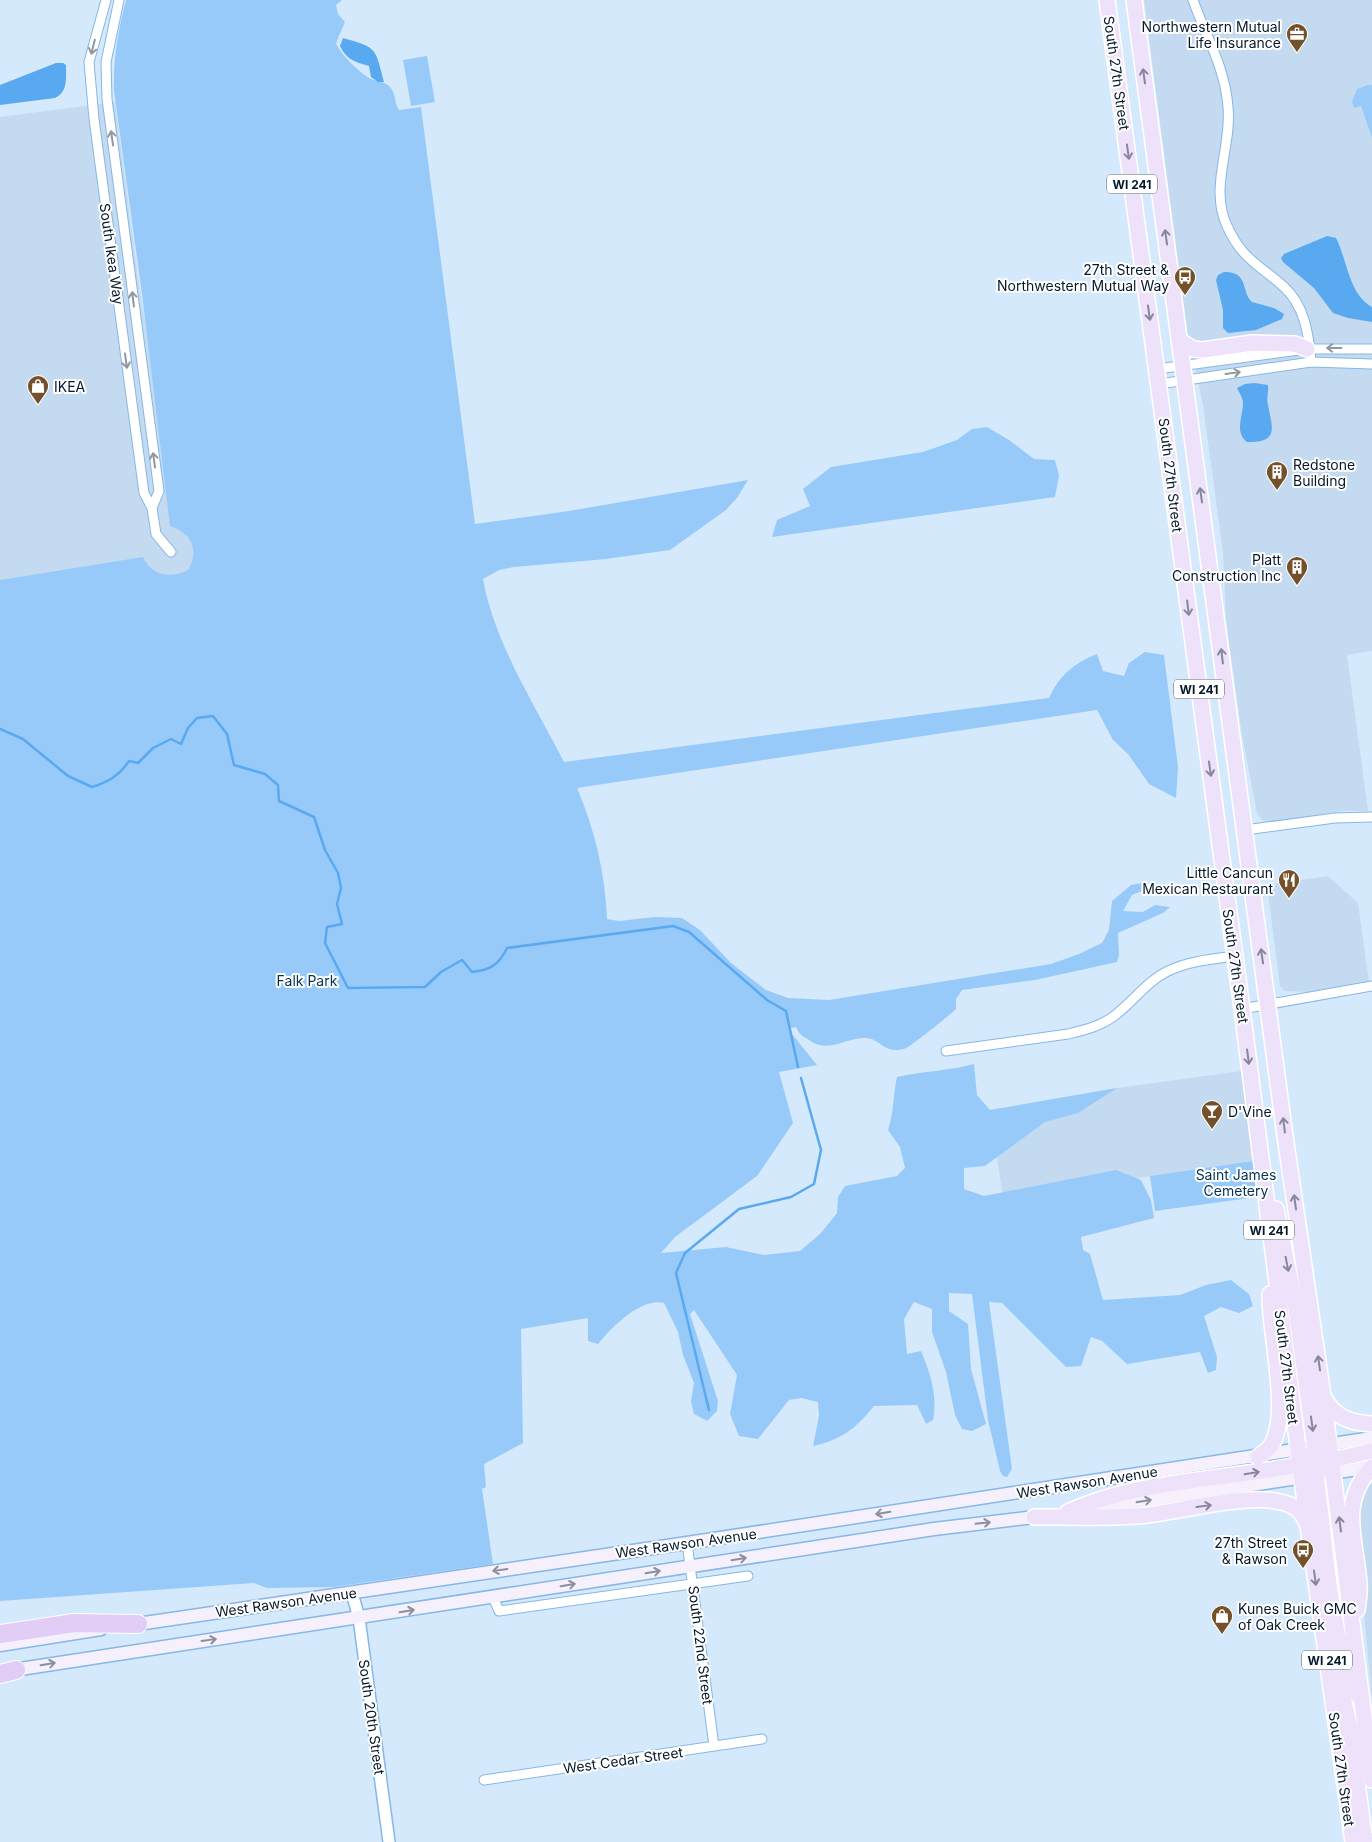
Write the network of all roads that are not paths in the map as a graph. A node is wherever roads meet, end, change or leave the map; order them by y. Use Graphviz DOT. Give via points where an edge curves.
graph roads {
  1 [pos="106,0"];
  2 [pos="119,0"];
  3 [pos="1107,0"];
  4 [pos="1134,0"];
  5 [pos="1193,0"];
  6 [pos="1179,340"];
  7 [pos="1372,349"];
  8 [pos="1309,353"];
  9 [pos="1372,364"];
  10 [pos="1183,365"];
  11 [pos="1158,376"];
  12 [pos="1185,380"];
  13 [pos="152,508"];
  14 [pos="171,552"];
  15 [pos="1372,817"];
  16 [pos="1245,830"];
  17 [pos="1235,956"];
  18 [pos="1372,986"];
  19 [pos="1268,1005"];
  20 [pos="1242,1009"];
  21 [pos="946,1050"];
  22 [pos="1262,1166"];
  23 [pos="1271,1240"];
  24 [pos="1323,1396"];
  25 [pos="1372,1424"];
  26 [pos="1372,1438"];
  27 [pos="1372,1451"];
  28 [pos="1258,1456"];
  29 [pos="1316,1462"];
  30 [pos="1372,1467"];
  31 [pos="931,1506"];
  32 [pos="1068,1512"];
  33 [pos="1034,1517"];
  34 [pos="1308,1526"];
  35 [pos="934,1529"];
  36 [pos="687,1543"];
  37 [pos="690,1566"];
  38 [pos="748,1576"];
  39 [pos="693,1584"];
  40 [pos="352,1593"];
  41 [pos="493,1597"];
  42 [pos="359,1618"];
  43 [pos="138,1624"];
  44 [pos="0,1634"];
  45 [pos="1354,1634"];
  46 [pos="0,1645"];
  47 [pos="5,1672"];
  48 [pos="1362,1705"];
  49 [pos="762,1739"];
  50 [pos="714,1746"];
  51 [pos="484,1780"];
  52 [pos="1372,1780"];
  53 [pos="1362,1839"];
  54 [pos="389,1842"];
  1 -- 13 [label="street, South Ikea Way, one-way" via="89,62 91,95 144,493"];
  13 -- 2 [label="street, South Ikea Way, one-way" via="158,491 107,99 106,62"];
  3 -- 11 [label="main road, South 27th Street / WI 241, one-way"];
  6 -- 4 [label="main road, South 27th Street / WI 241, one-way"];
  5 -- 8 [label="street" via="1226,86 1229,130 1220,174 1220,198 1226,224 1245,256 1284,287 1298,304"];
  6 -- 8 [label="main road" via="1193,349 1203,350 1252,343 1295,344"];
  6 -- 10 [label="main road, South 27th Street / WI 241"];
  7 -- 8 [label="street, one-way"];
  8 -- 9 [label="street"];
  8 -- 10 [label="street"];
  12 -- 8 [label="street, one-way"];
  10 -- 11 [label="street"];
  10 -- 12 [label="main road, South 27th Street / WI 241"];
  11 -- 12 [label="street"];
  11 -- 17 [label="main road, South 27th Street / WI 241, one-way"];
  16 -- 12 [label="main road, South 27th Street / WI 241, one-way"];
  13 -- 14 [label="street, South Ikea Way" via="156,534"];
  15 -- 16 [label="street" via="1335,818"];
  19 -- 16 [label="main road, South 27th Street / WI 241, one-way"];
  17 -- 20 [label="main road, South 27th Street / WI 241"];
  17 -- 21 [label="street" via="1193,962 1166,972 1116,1015 1087,1029"];
  18 -- 19 [label="street"];
  19 -- 20 [label="street"];
  24 -- 19 [label="main road, South 27th Street / WI 241, one-way"];
  20 -- 22 [label="main road, South 27th Street / WI 241, one-way"];
  22 -- 23 [label="main road, South 27th Street / WI 241"];
  22 -- 29 [label="main road, one-way" via="1274,1198 1296,1309"];
  23 -- 28 [label="main road" via="1269,1316 1280,1397 1279,1417 1273,1441"];
  23 -- 29 [label="main road, South 27th Street / WI 241"];
  24 -- 25 [label="main road" via="1338,1416"];
  24 -- 29 [label="main road, South 27th Street / WI 241"];
  26 -- 29 [label="main road, West Rawson Avenue"];
  27 -- 29 [label="main road"];
  28 -- 29 [label="main road, West Rawson Avenue"];
  28 -- 31 [label="main road, West Rawson Avenue"];
  29 -- 30 [label="main road, West Rawson Avenue"];
  32 -- 29 [label="main road, one-way" via="1146,1488"];
  29 -- 34 [label="main road, South 27th Street / WI 241"];
  45 -- 29 [label="main road, South 27th Street / WI 241, one-way"];
  29 -- 48 [label="main road" via="1337,1629 1350,1680"];
  30 -- 45 [label="main road" via="1359,1482 1352,1503 1360,1585"];
  31 -- 35 [label="main road"];
  31 -- 36 [label="main road, West Rawson Avenue, one-way"];
  32 -- 33 [label="main road, West Rawson Avenue"];
  33 -- 34 [label="main road, one-way" via="1139,1516 1242,1500 1262,1500 1291,1506 1302,1514"];
  35 -- 33 [label="main road, West Rawson Avenue, one-way"];
  34 -- 53 [label="main road, South 27th Street / WI 241, one-way" via="1325,1649"];
  37 -- 35 [label="main road, West Rawson Avenue, one-way"];
  36 -- 37 [label="street, South 22nd Street"];
  36 -- 40 [label="main road, West Rawson Avenue, one-way"];
  37 -- 39 [label="street, South 22nd Street"];
  41 -- 37 [label="main road, West Rawson Avenue, one-way"];
  38 -- 39 [label="street"];
  39 -- 41 [label="street" via="499,1611"];
  39 -- 50 [label="street, South 22nd Street"];
  40 -- 42 [label="street, South 20th Street"];
  40 -- 43 [label="main road, West Rawson Avenue"];
  42 -- 41 [label="main road, West Rawson Avenue, one-way"];
  47 -- 42 [label="main road, West Rawson Avenue, one-way"];
  42 -- 54 [label="street, South 20th Street"];
  43 -- 44 [label="highway" via="74,1623"];
  43 -- 46 [label="main road, West Rawson Avenue"];
  45 -- 48 [label="main road, South 27th Street / WI 241"];
  48 -- 52 [label="main road, South 27th Street / WI 241"];
  49 -- 50 [label="street, West Cedar Street"];
  50 -- 51 [label="street, West Cedar Street"];
}
